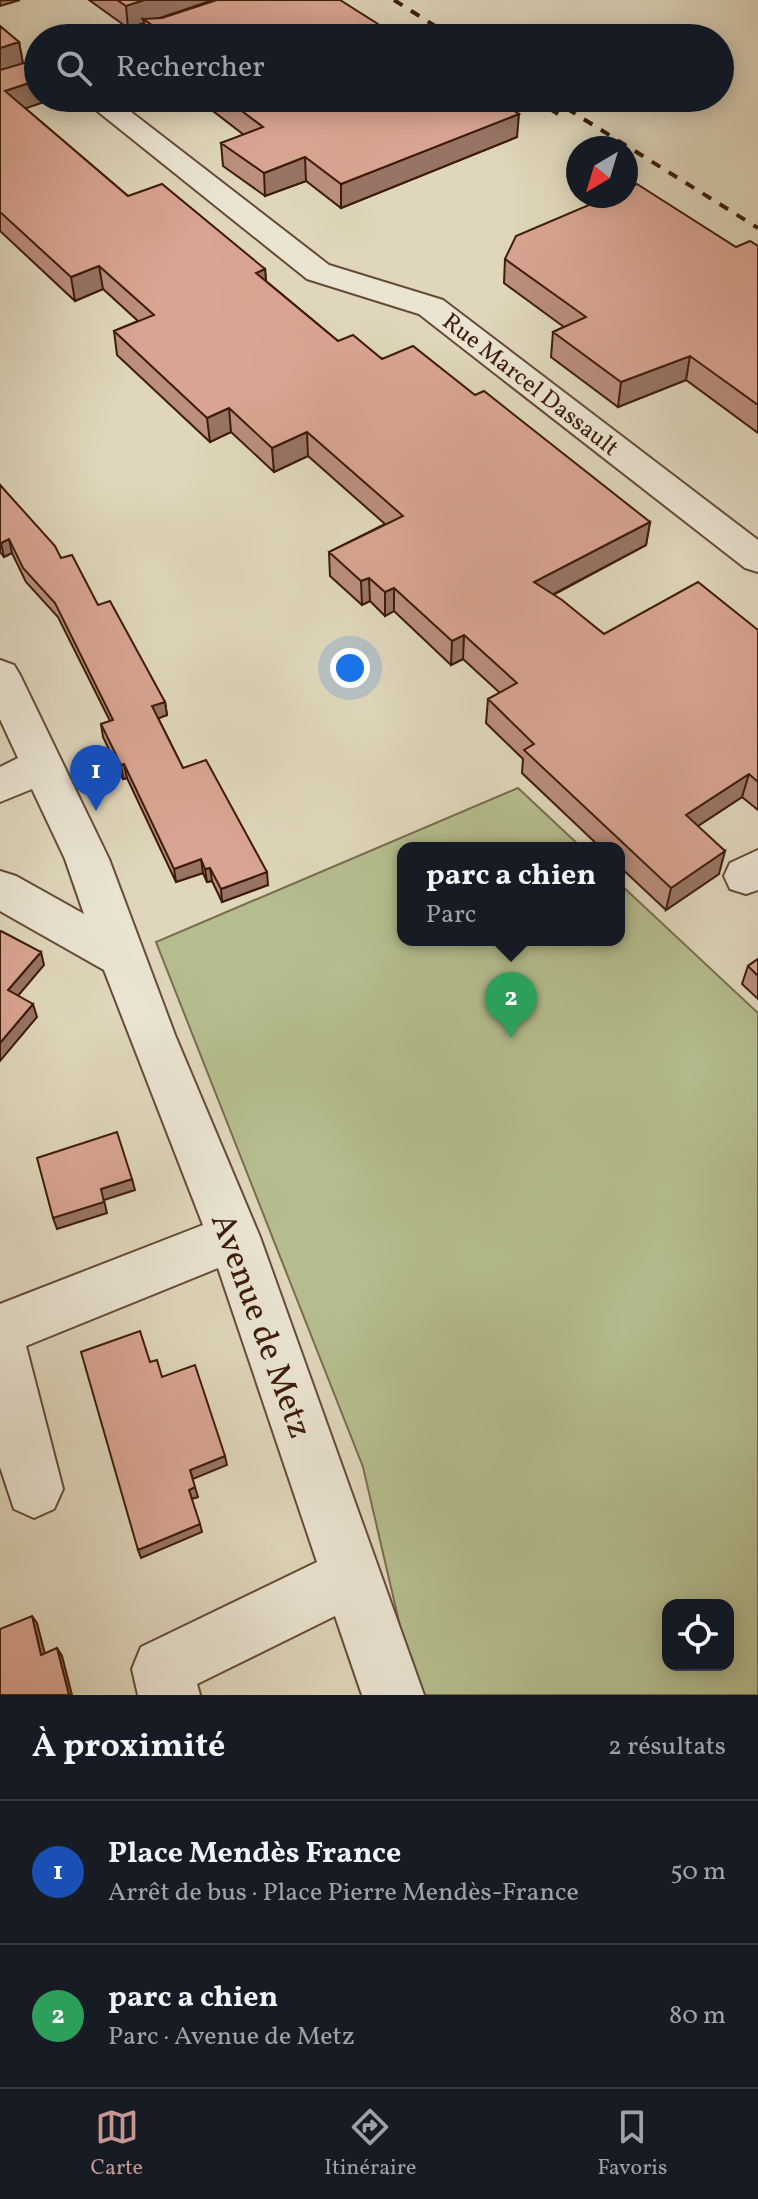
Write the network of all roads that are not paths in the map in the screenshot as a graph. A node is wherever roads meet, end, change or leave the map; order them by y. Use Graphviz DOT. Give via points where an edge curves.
graph roads {
  1 [pos="248,0"];
  2 [pos="178,24"];
  3 [pos="113,112"];
  4 [pos="758,559"];
  5 [pos="0,675"];
  6 [pos="43,764"];
  7 [pos="0,786"];
  8 [pos="0,889"];
  9 [pos="125,959"];
  10 [pos="234,1237"];
  11 [pos="0,1330"];
  12 [pos="0,1350"];
  13 [pos="34,1489"];
  14 [pos="351,1577"];
  15 [pos="169,1695"];
  16 [pos="393,1695"];
  1 -- 2 [label="street"];
  3 -- 4 [label="street, Rue Marcel Dassault" via="318,272 431,307"];
  5 -- 6 [label="street, Avenue de Metz"];
  6 -- 7 [label="street"];
  6 -- 9 [label="street, Avenue de Metz"];
  8 -- 9 [label="street"];
  9 -- 10 [label="street, Avenue de Metz"];
  10 -- 11 [label="street"];
  10 -- 14 [label="street, Avenue de Metz"];
  12 -- 13 [label="street"];
  14 -- 15 [label="street" via="163,1669"];
  14 -- 16 [label="street, Avenue de Metz"];
}
